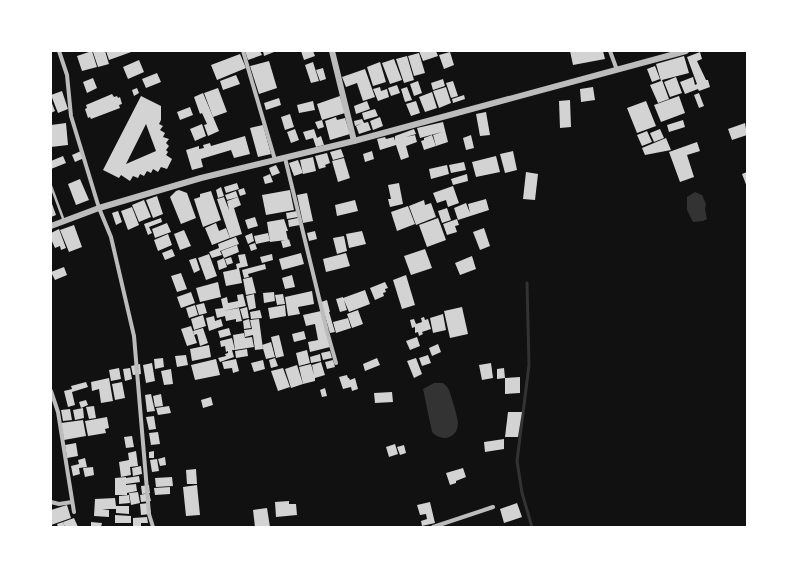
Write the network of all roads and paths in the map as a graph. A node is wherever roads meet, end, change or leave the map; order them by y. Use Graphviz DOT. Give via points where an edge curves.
graph roads {
  1 [pos="60,51"];
  2 [pos="242,51"];
  3 [pos="332,51"];
  4 [pos="610,51"];
  5 [pos="686,51"];
  6 [pos="617,70"];
  7 [pos="354,141"];
  8 [pos="285,158"];
  9 [pos="275,160"];
  10 [pos="51,186"];
  11 [pos="99,208"];
  12 [pos="64,222"];
  13 [pos="51,226"];
  14 [pos="336,363"];
  15 [pos="51,390"];
  16 [pos="51,502"];
  17 [pos="72,502"];
  18 [pos="493,507"];
  19 [pos="74,512"];
  20 [pos="154,527"];
  21 [pos="433,527"];
  1 -- 11 [label="street" via="67,75 71,116"];
  2 -- 9 [label="street"];
  3 -- 7 [label="street"];
  4 -- 6 [label="street"];
  5 -- 6 [label="street"];
  6 -- 7 [label="street"];
  7 -- 8 [label="street"];
  8 -- 9 [label="street"];
  8 -- 14 [label="street"];
  9 -- 11 [label="street" via="201,178"];
  10 -- 12 [label="lane"];
  11 -- 12 [label="street"];
  11 -- 20 [label="street" via="111,237 134,336 149,514"];
  12 -- 13 [label="street"];
  15 -- 17 [label="street" via="58,412"];
  16 -- 17 [label="street"];
  17 -- 19 [label="street"];
  18 -- 21 [label="street"];
}
